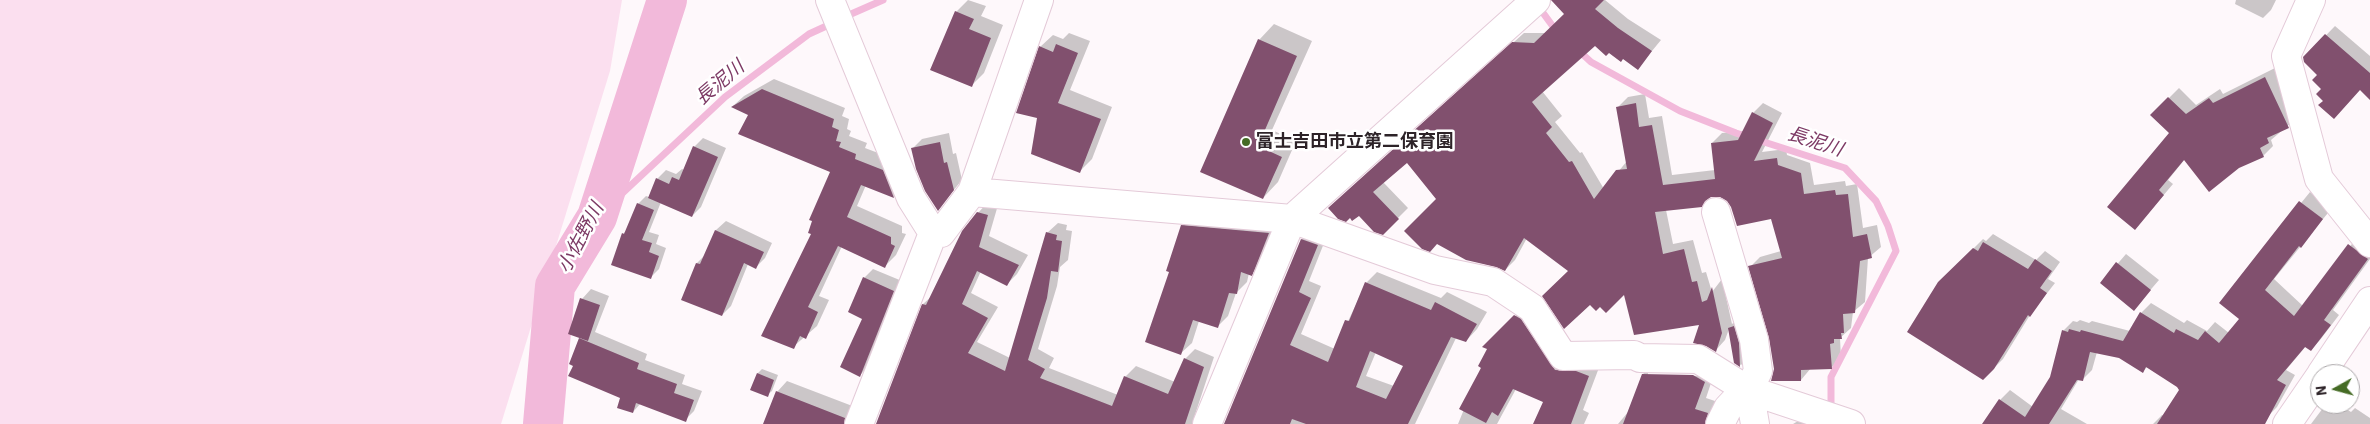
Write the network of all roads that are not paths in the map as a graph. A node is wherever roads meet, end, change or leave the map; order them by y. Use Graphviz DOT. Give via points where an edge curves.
graph roads {
  1 [pos="1039,0"];
  2 [pos="1536,0"];
  3 [pos="2311,0"];
  4 [pos="835,4"];
  5 [pos="972,192"];
  6 [pos="1716,212"];
  7 [pos="1292,219"];
  8 [pos="933,233"];
  9 [pos="2370,243"];
  10 [pos="2370,301"];
  11 [pos="2327,364"];
  12 [pos="1747,389"];
  13 [pos="2310,390"];
  14 [pos="859,424"];
  15 [pos="1207,424"];
  16 [pos="1720,424"];
  17 [pos="1755,424"];
  18 [pos="1851,424"];
  19 [pos="2287,424"];
  1 -- 5 [label="street"];
  2 -- 7 [label="street"];
  3 -- 9 [label="street" via="2286,56 2319,179"];
  4 -- 8 [label="street" via="911,198"];
  5 -- 7 [label="street"];
  5 -- 8 [label="street" via="942,233"];
  6 -- 12 [label="street" via="1754,340 1758,371"];
  7 -- 12 [label="street" via="1435,270 1493,282 1532,308 1563,356 1634,355 1640,358 1698,360"];
  7 -- 15 [label="street"];
  8 -- 14 [label="street"];
  10 -- 11 [label="street"];
  12 -- 16 [label="street" via="1728,408"];
  12 -- 17 [label="street"];
  12 -- 18 [label="street"];
  13 -- 19 [label="street"];
}
